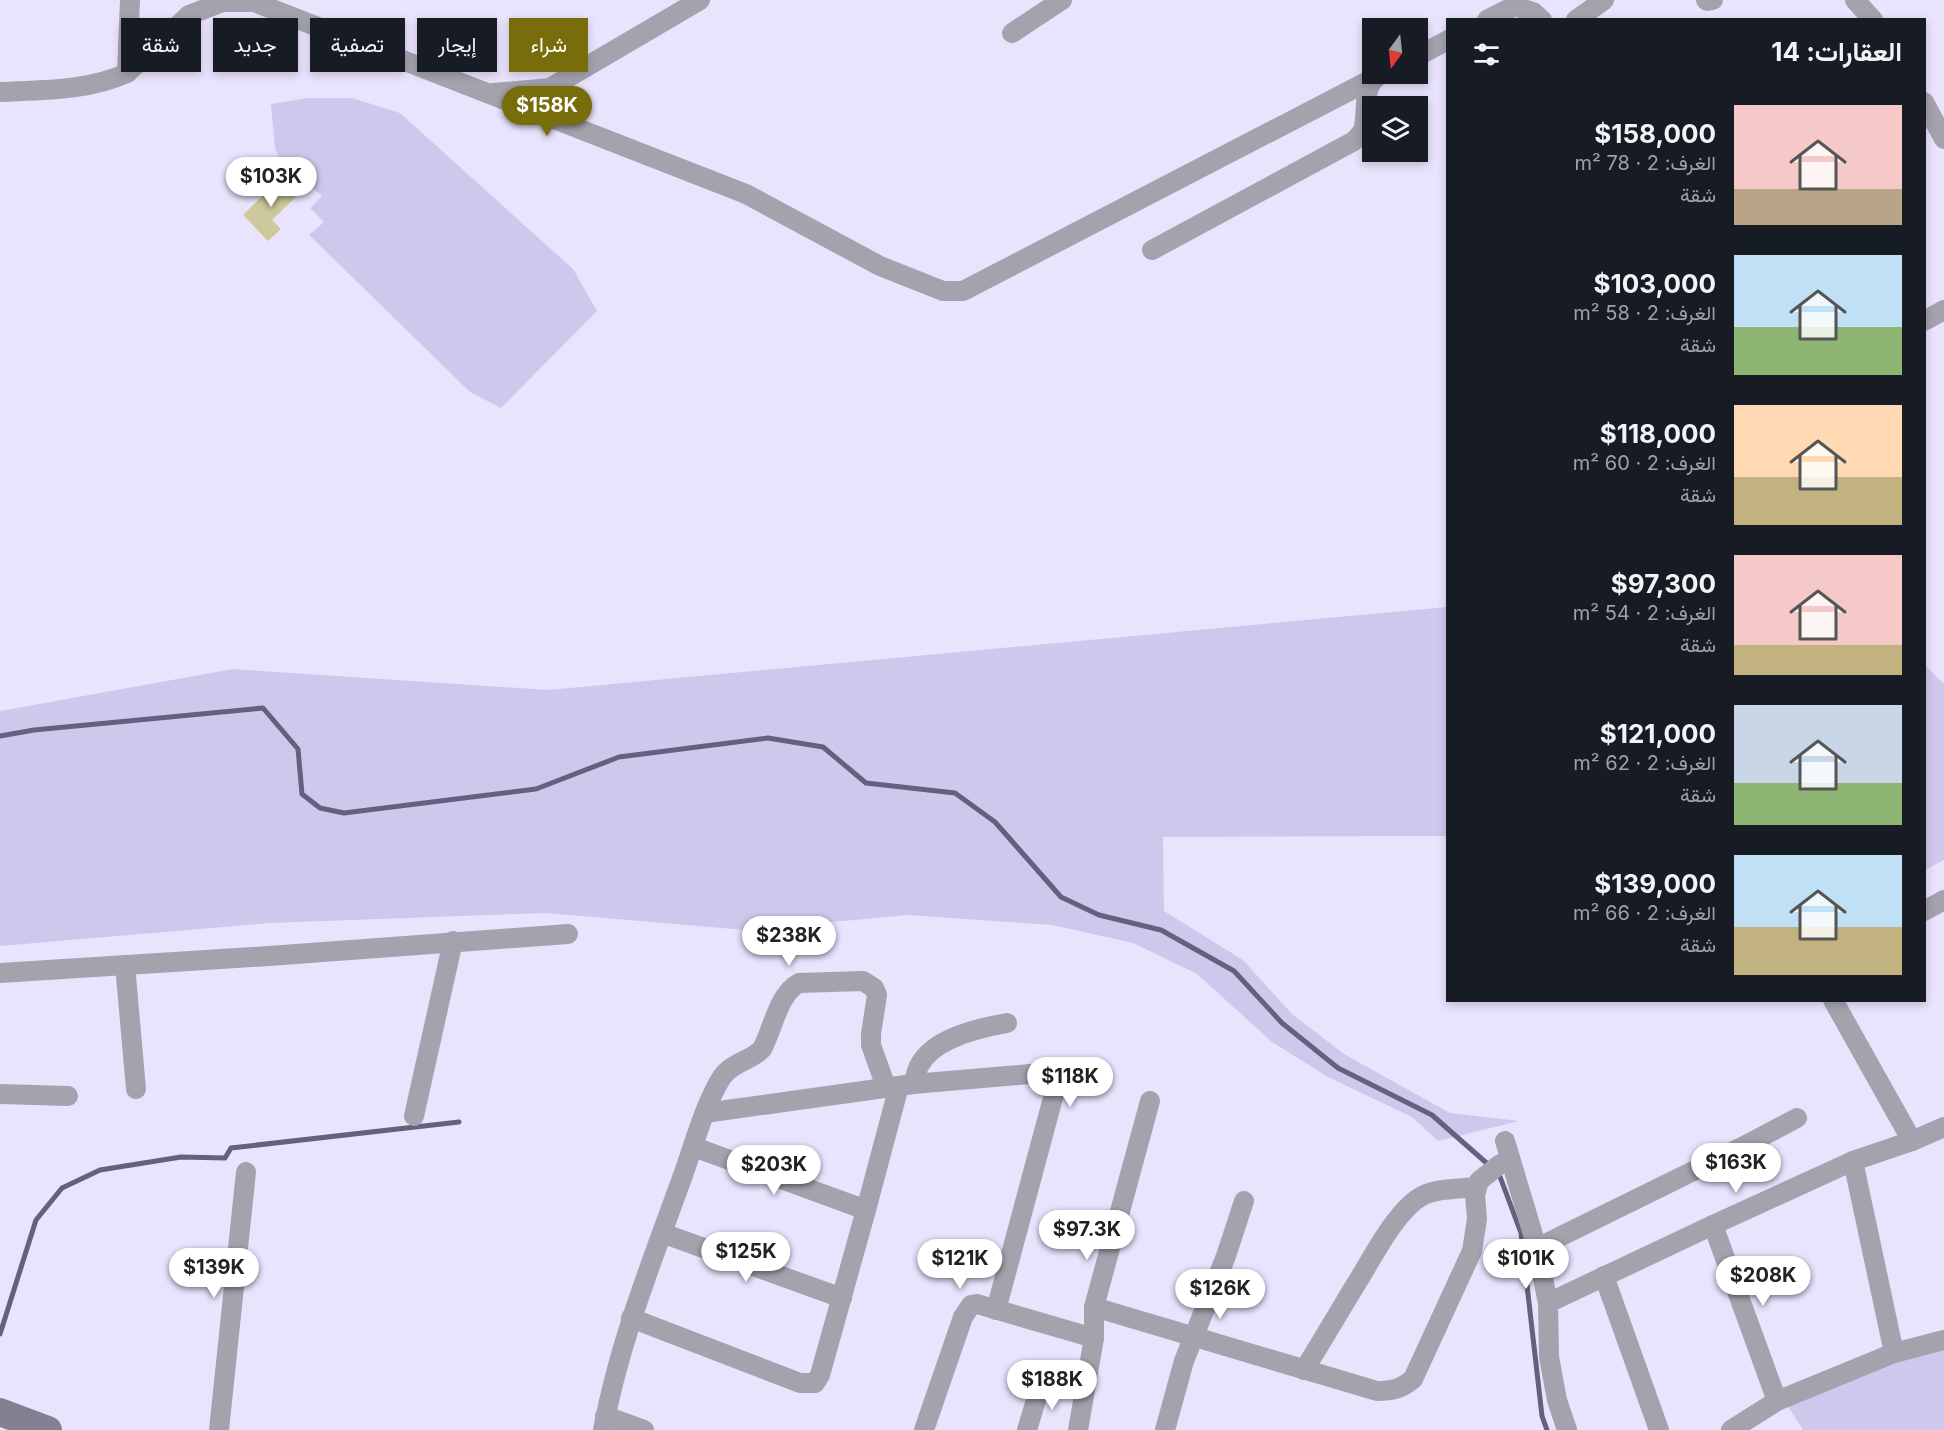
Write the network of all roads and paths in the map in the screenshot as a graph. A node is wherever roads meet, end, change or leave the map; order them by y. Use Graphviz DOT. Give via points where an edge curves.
graph roads {
  1 [pos="130,0"];
  2 [pos="700,0"];
  3 [pos="1062,0"];
  4 [pos="1604,0"];
  5 [pos="1706,0"];
  6 [pos="1713,0"];
  7 [pos="1855,0"];
  8 [pos="1491,18"];
  9 [pos="1540,18"];
  10 [pos="1579,18"];
  11 [pos="1871,18"];
  12 [pos="1012,33"];
  13 [pos="1446,41"];
  14 [pos="1428,51"];
  15 [pos="127,73"];
  16 [pos="1364,84"];
  17 [pos="1372,84"];
  18 [pos="0,92"];
  19 [pos="487,94"];
  20 [pos="1926,106"];
  21 [pos="1944,139"];
  22 [pos="1152,250"];
  23 [pos="1944,310"];
  24 [pos="1926,320"];
  25 [pos="1944,900"];
  26 [pos="1926,910"];
  27 [pos="568,934"];
  28 [pos="453,941"];
  29 [pos="125,965"];
  30 [pos="0,973"];
  31 [pos="1834,1002"];
  32 [pos="1007,1023"];
  33 [pos="895,1085"];
  34 [pos="136,1089"];
  35 [pos="0,1094"];
  36 [pos="68,1096"];
  37 [pos="1150,1101"];
  38 [pos="705,1113"];
  39 [pos="414,1116"];
  40 [pos="1797,1118"];
  41 [pos="1944,1128"];
  42 [pos="1912,1141"];
  43 [pos="694,1147"];
  44 [pos="1853,1161"];
  45 [pos="246,1172"];
  46 [pos="1478,1184"];
  47 [pos="1244,1201"];
  48 [pos="866,1210"];
  49 [pos="1713,1225"];
  50 [pos="662,1233"];
  51 [pos="1537,1248"];
  52 [pos="1604,1276"];
  53 [pos="842,1298"];
  54 [pos="1548,1303"];
  55 [pos="1094,1307"];
  56 [pos="996,1310"];
  57 [pos="632,1318"];
  58 [pos="1193,1336"];
  59 [pos="1094,1338"];
  60 [pos="1944,1340"];
  61 [pos="1894,1353"];
  62 [pos="1304,1370"];
  63 [pos="1042,1380"];
  64 [pos="1778,1401"];
  65 [pos="0,1412"];
  66 [pos="604,1423"];
  67 [pos="1738,1428"];
  68 [pos="48,1430"];
  69 [pos="219,1430"];
  70 [pos="644,1430"];
  71 [pos="924,1430"];
  72 [pos="1026,1430"];
  73 [pos="1078,1430"];
  74 [pos="1165,1430"];
  75 [pos="1567,1430"];
  76 [pos="1659,1430"];
  1 -- 15 [label="street"];
  2 -- 19 [label="street" via="550,88"];
  3 -- 12 [label="street"];
  4 -- 10 [label="street"];
  5 -- 6 [label="street"];
  7 -- 11 [label="street"];
  8 -- 9 [label="street" via="1514,6"];
  13 -- 14 [label="street"];
  15 -- 18 [label="street" via="95,85"];
  15 -- 19 [label="street" via="189,15 222,2 254,2"];
  16 -- 19 [label="street" via="963,291 943,291 880,266 746,194"];
  17 -- 22 [label="street" via="1368,89 1363,131 1354,141"];
  20 -- 21 [label="street"];
  23 -- 24 [label="street"];
  25 -- 26 [label="street"];
  27 -- 28 [label="street"];
  28 -- 29 [label="street"];
  28 -- 39 [label="street"];
  29 -- 30 [label="street"];
  29 -- 34 [label="street"];
  31 -- 42 [label="street"];
  32 -- 33 [label="street" via="972,1031 935,1047"];
  33 -- 38 [label="street"];
  33 -- 38 [label="street" via="871,1045 877,995 870,985 863,981 799,983 784,996 762,1049 727,1070"];
  33 -- 48 [label="street"];
  33 -- 56 [label="street" via="1030,1074 1049,1080 1053,1088"];
  35 -- 36 [label="street"];
  37 -- 55 [label="street"];
  38 -- 43 [label="street"];
  40 -- 51 [label="street"];
  41 -- 42 [label="street"];
  42 -- 44 [label="street"];
  43 -- 48 [label="street"];
  43 -- 50 [label="street"];
  44 -- 49 [label="street"];
  44 -- 61 [label="street"];
  45 -- 69 [label="street"];
  46 -- 51 [label="street" via="1504,1155"];
  46 -- 62 [label="street" via="1434,1192 1408,1208 1379,1246"];
  46 -- 62 [label="street" via="1472,1251 1413,1379 1392,1391 1377,1391"];
  47 -- 58 [label="street"];
  48 -- 53 [label="street"];
  49 -- 52 [label="street"];
  49 -- 64 [label="street"];
  50 -- 53 [label="street"];
  50 -- 57 [label="street"];
  51 -- 54 [label="street"];
  52 -- 54 [label="street"];
  52 -- 76 [label="street"];
  53 -- 57 [label="street" via="820,1375 811,1384"];
  54 -- 75 [label="street" via="1549,1357"];
  55 -- 58 [label="street"];
  55 -- 59 [label="street"];
  56 -- 59 [label="street"];
  56 -- 71 [label="street" via="977,1304 967,1309"];
  57 -- 66 [label="street"];
  58 -- 62 [label="street"];
  58 -- 74 [label="street"];
  59 -- 73 [label="street"];
  60 -- 61 [label="street"];
  61 -- 64 [label="street"];
  63 -- 72 [label="street"];
  64 -- 67 [label="street"];
  65 -- 68 [label="street"];
  66 -- 70 [label="street"];
}
